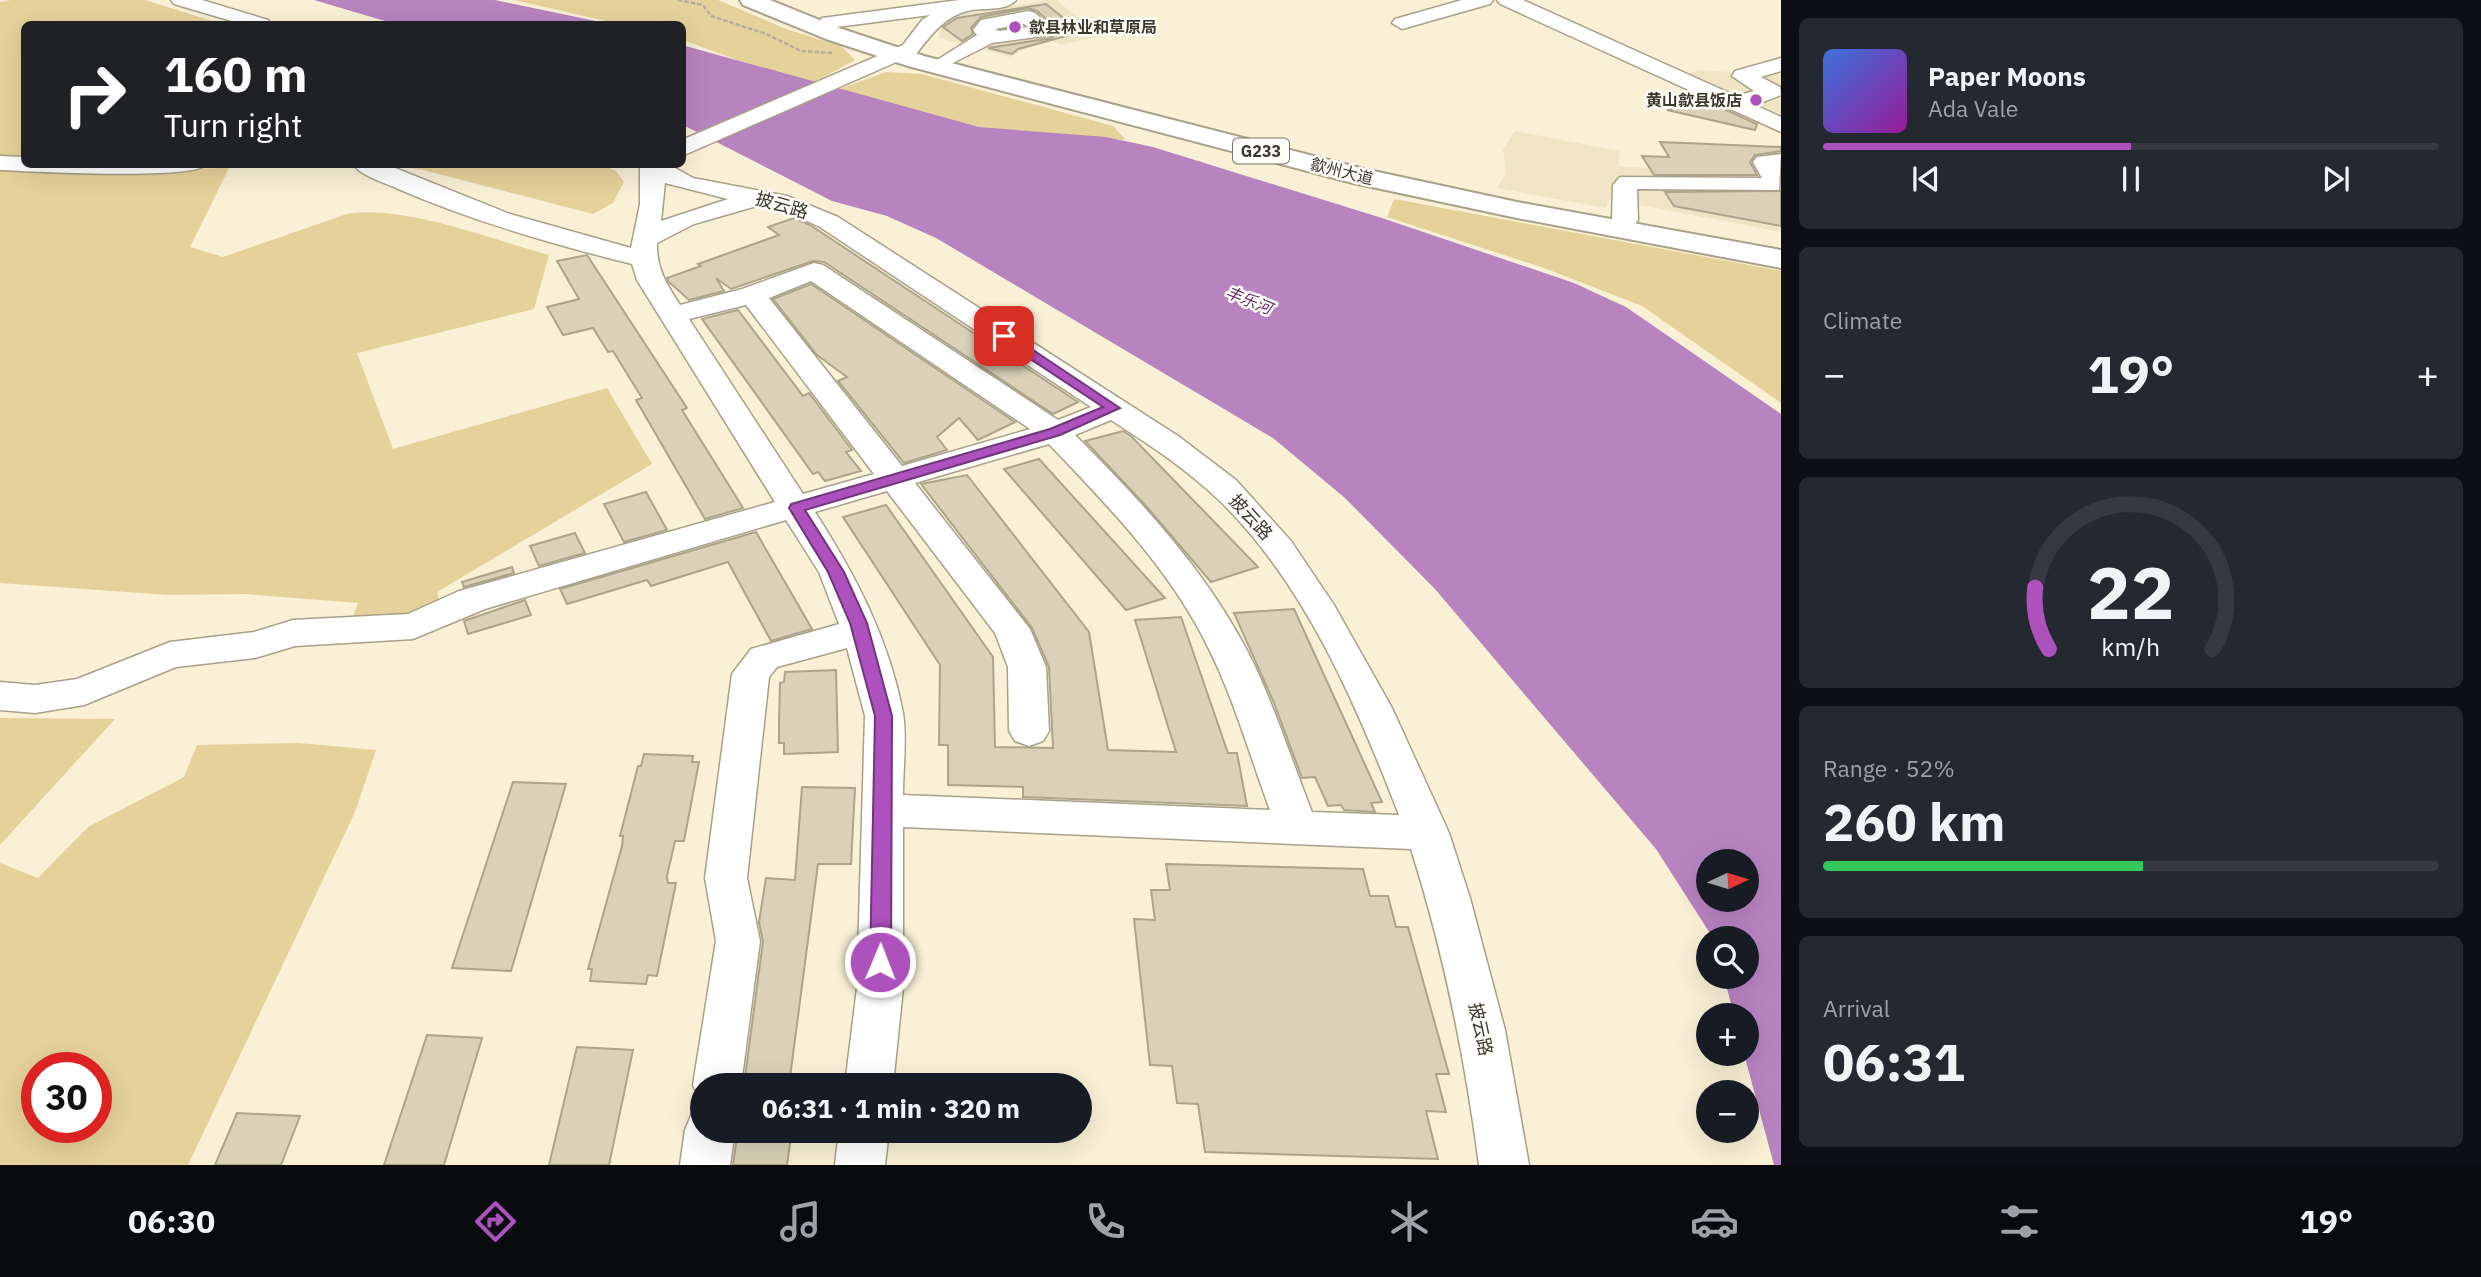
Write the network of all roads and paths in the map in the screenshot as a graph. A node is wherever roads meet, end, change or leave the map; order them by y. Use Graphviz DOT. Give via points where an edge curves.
graph roads {
  1 [pos="181,0"];
  2 [pos="678,0"];
  3 [pos="751,0"];
  4 [pos="775,0"];
  5 [pos="1006,0"];
  6 [pos="1483,0"];
  7 [pos="1507,0"];
  8 [pos="958,7"];
  9 [pos="877,8"];
  10 [pos="251,21"];
  11 [pos="830,22"];
  12 [pos="1402,23"];
  13 [pos="991,35"];
  14 [pos="865,44"];
  15 [pos="903,52"];
  16 [pos="947,60"];
  17 [pos="1781,64"];
  18 [pos="1734,104"];
  19 [pos="1781,125"];
  20 [pos="686,147"];
  21 [pos="1781,161"];
  22 [pos="0,163"];
  23 [pos="21,164"];
  24 [pos="373,168"];
  25 [pos="652,168"];
  26 [pos="657,168"];
  27 [pos="761,198"];
  28 [pos="1625,220"];
  29 [pos="1781,248"];
  30 [pos="643,250"];
  31 [pos="1781,259"];
  32 [pos="752,295"];
  33 [pos="673,315"];
  34 [pos="1114,408"];
  35 [pos="1055,432"];
  36 [pos="895,479"];
  37 [pos="796,508"];
  38 [pos="861,631"];
  39 [pos="0,696"];
  40 [pos="1029,731"];
  41 [pos="882,810"];
  42 [pos="1298,828"];
  43 [pos="1428,833"];
  44 [pos="719,1073"];
  45 [pos="870,1073"];
  46 [pos="708,1143"];
  47 [pos="863,1143"];
  48 [pos="705,1165"];
  49 [pos="860,1165"];
  50 [pos="1504,1165"];
  1 -- 10 [label="street"];
  2 -- 14 [label="path" via="703,5 711,16 801,51 827,55"];
  3 -- 14 [label="highway, 歙州大道 / G233"];
  4 -- 11 [label="highway, 歙州大道 / G233"];
  5 -- 8 [label="street"];
  6 -- 12 [label="street"];
  7 -- 18 [label="street"];
  8 -- 9 [label="street"];
  8 -- 15 [label="street" via="929,24"];
  9 -- 11 [label="street"];
  11 -- 15 [label="highway, 歙州大道 / G233"];
  13 -- 16 [label="street"];
  14 -- 15 [label="highway, 歙州大道 / G233"];
  15 -- 16 [label="highway, 歙州大道 / G233"];
  15 -- 20 [label="street"];
  15 -- 31 [label="highway, 歙州大道 / G233" via="1406,187"];
  16 -- 28 [label="highway, 歙州大道 / G233" via="1369,168"];
  17 -- 18 [label="street" via="1743,76 1772,92"];
  18 -- 19 [label="street"];
  21 -- 28 [label="street" via="1765,163 1776,180 1770,185 1629,182 1625,185"];
  22 -- 23 [label="street"];
  24 -- 30 [label="street" via="569,241"];
  25 -- 30 [label="street" via="652,209"];
  26 -- 27 [label="street, 披云路" via="685,184"];
  27 -- 30 [label="street" via="685,219"];
  27 -- 34 [label="street, 披云路" via="803,209 829,222"];
  28 -- 29 [label="highway, 歙州大道 / G233"];
  30 -- 33 [label="street" via="650,280"];
  32 -- 33 [label="street"];
  32 -- 35 [label="street" via="814,271"];
  32 -- 36 [label="street"];
  33 -- 37 [label="street"];
  34 -- 35 [label="street"];
  34 -- 43 [label="street, 披云路" via="1193,461 1270,536 1357,675"];
  35 -- 36 [label="street"];
  35 -- 42 [label="street" via="1133,513 1194,591 1226,645"];
  36 -- 37 [label="street"];
  36 -- 40 [label="street" via="1012,629 1027,667"];
  37 -- 38 [label="street" via="836,572"];
  37 -- 39 [label="street" via="472,600 413,626 293,633 245,647 170,655 75,693 36,699"];
  38 -- 41 [label="street" via="884,716"];
  38 -- 44 [label="street" via="764,658 751,674 726,878 738,941"];
  41 -- 42 [label="street"];
  41 -- 45 [label="street" via="880,988"];
  42 -- 43 [label="street"];
  43 -- 50 [label="street, 披云路" via="1472,989"];
  46 -- 48 [label="street"];
  47 -- 49 [label="street"];
}
